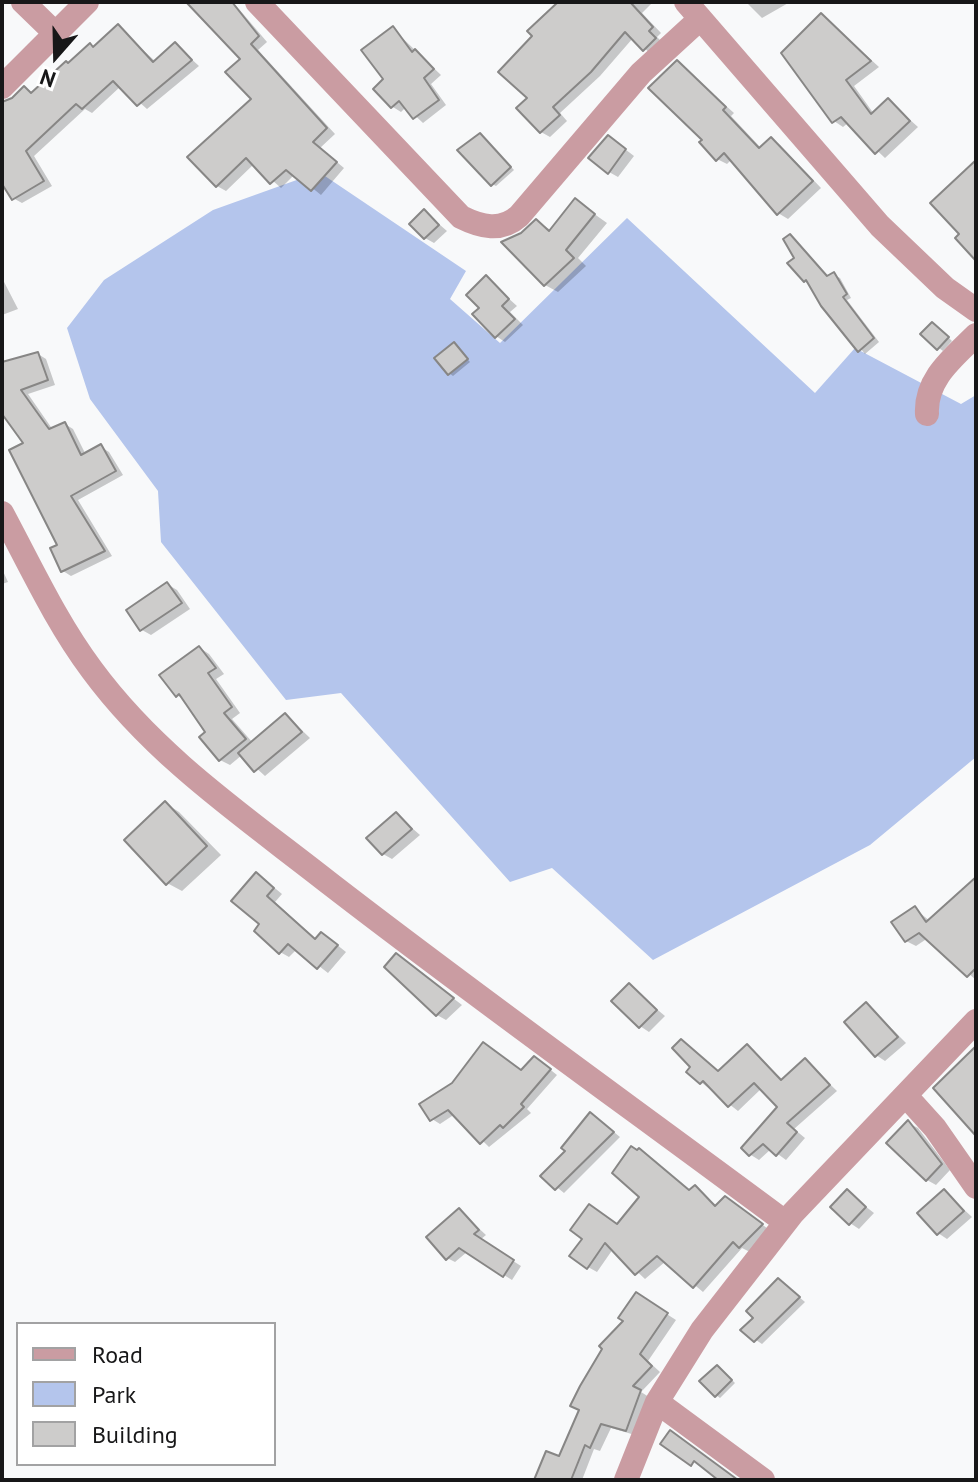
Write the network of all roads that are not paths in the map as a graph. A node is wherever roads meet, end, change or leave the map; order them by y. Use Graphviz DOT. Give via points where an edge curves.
graph roads {
  1 [pos="23,2"];
  2 [pos="87,2"];
  3 [pos="257,2"];
  4 [pos="693,10"];
  5 [pos="57,35"];
  6 [pos="2,87"];
  7 [pos="976,310"];
  8 [pos="976,335"];
  9 [pos="927,414"];
  10 [pos="2,513"];
  11 [pos="976,1021"];
  12 [pos="907,1097"];
  13 [pos="976,1187"];
  14 [pos="785,1222"];
  15 [pos="657,1402"];
  16 [pos="626,1480"];
  17 [pos="763,1480"];
  1 -- 5 [label="street"];
  2 -- 5 [label="street"];
  3 -- 4 [label="street" via="461,217 482,226 510,224 519,216"];
  4 -- 7 [label="street" via="880,226"];
  5 -- 6 [label="street"];
  8 -- 9 [label="street" via="942,368 928,392"];
  10 -- 14 [label="street" via="91,669 153,741 424,956"];
  11 -- 12 [label="street"];
  12 -- 13 [label="street"];
  12 -- 14 [label="street"];
  14 -- 15 [label="street" via="702,1330"];
  15 -- 16 [label="street"];
  15 -- 17 [label="street"];
}
